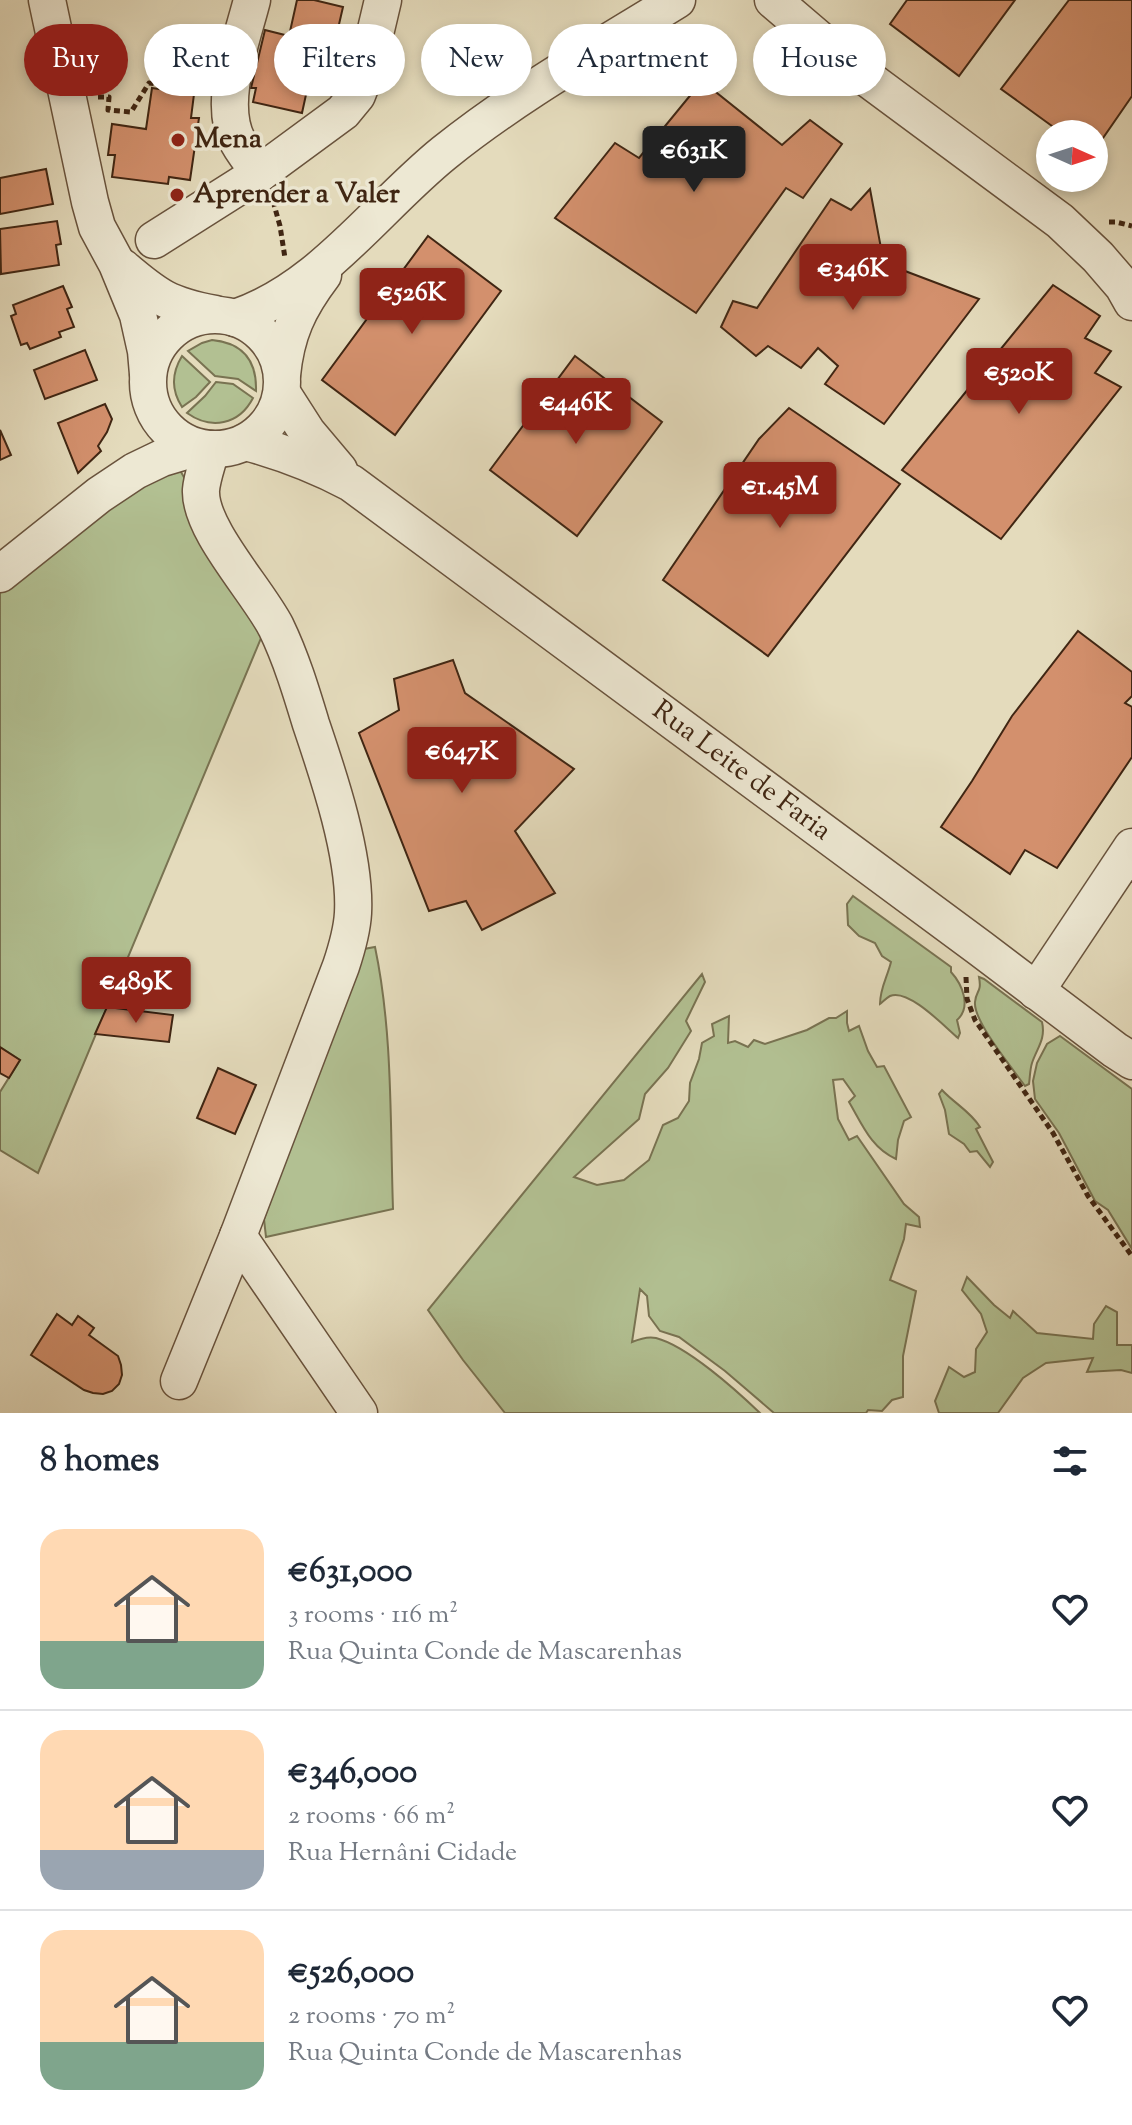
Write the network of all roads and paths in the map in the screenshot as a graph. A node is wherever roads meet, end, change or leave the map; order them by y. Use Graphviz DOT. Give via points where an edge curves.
graph roads {
  1 [pos="47,0"];
  2 [pos="252,0"];
  3 [pos="383,0"];
  4 [pos="677,0"];
  5 [pos="773,0"];
  6 [pos="246,24"];
  7 [pos="144,91"];
  8 [pos="230,96"];
  9 [pos="108,110"];
  10 [pos="260,173"];
  11 [pos="1109,222"];
  12 [pos="1132,226"];
  13 [pos="154,240"];
  14 [pos="343,248"];
  15 [pos="117,264"];
  16 [pos="289,291"];
  17 [pos="1132,302"];
  18 [pos="225,316"];
  19 [pos="282,384"];
  20 [pos="149,385"];
  21 [pos="221,447"];
  22 [pos="351,483"];
  23 [pos="99,495"];
  24 [pos="0,574"];
  25 [pos="1132,847"];
  26 [pos="980,948"];
  27 [pos="1036,991"];
  28 [pos="1132,1061"];
  29 [pos="238,1236"];
  30 [pos="1132,1256"];
  31 [pos="179,1381"];
  32 [pos="359,1413"];
  1 -- 15 [label="street" via="90,202"];
  2 -- 6 [label="street"];
  3 -- 10 [label="street" via="357,95 329,124"];
  4 -- 14 [label="street" via="499,112 434,162"];
  5 -- 17 [label="street" via="848,64 1060,221 1098,257"];
  7 -- 9 [label="path" via="131,112"];
  8 -- 10 [label="street" via="237,140"];
  10 -- 13 [label="street"];
  10 -- 16 [label="path" via="280,226"];
  11 -- 12 [label="path"];
  14 -- 16 [label="street"];
  14 -- 19 [label="street" via="290,330"];
  15 -- 18 [label="street" via="155,295"];
  15 -- 20 [label="street" via="138,315"];
  16 -- 18 [label="street" via="253,312"];
  18 -- 19 [label="street" via="253,326 267,339 278,356"];
  18 -- 20 [label="street" via="195,317 177,326 153,356"];
  19 -- 21 [label="street" via="270,422 259,433"];
  19 -- 22 [label="street" via="307,432"];
  20 -- 21 [label="street" via="156,414 169,430 186,442"];
  20 -- 23 [label="street" via="137,441"];
  21 -- 22 [label="street" via="294,456"];
  21 -- 23 [label="street" via="162,458"];
  21 -- 29 [label="street" via="201,490 203,511 275,625 291,661 334,800 352,879 353,912 341,966"];
  22 -- 26 [label="street, Rua Leite de Faria"];
  23 -- 24 [label="street"];
  25 -- 27 [label="street"];
  26 -- 27 [label="street, Rua Leite de Faria"];
  26 -- 30 [label="path" via="966,971 967,999 975,1020"];
  27 -- 28 [label="street, Rua Leite de Faria"];
  29 -- 31 [label="street"];
  29 -- 32 [label="street"];
}
